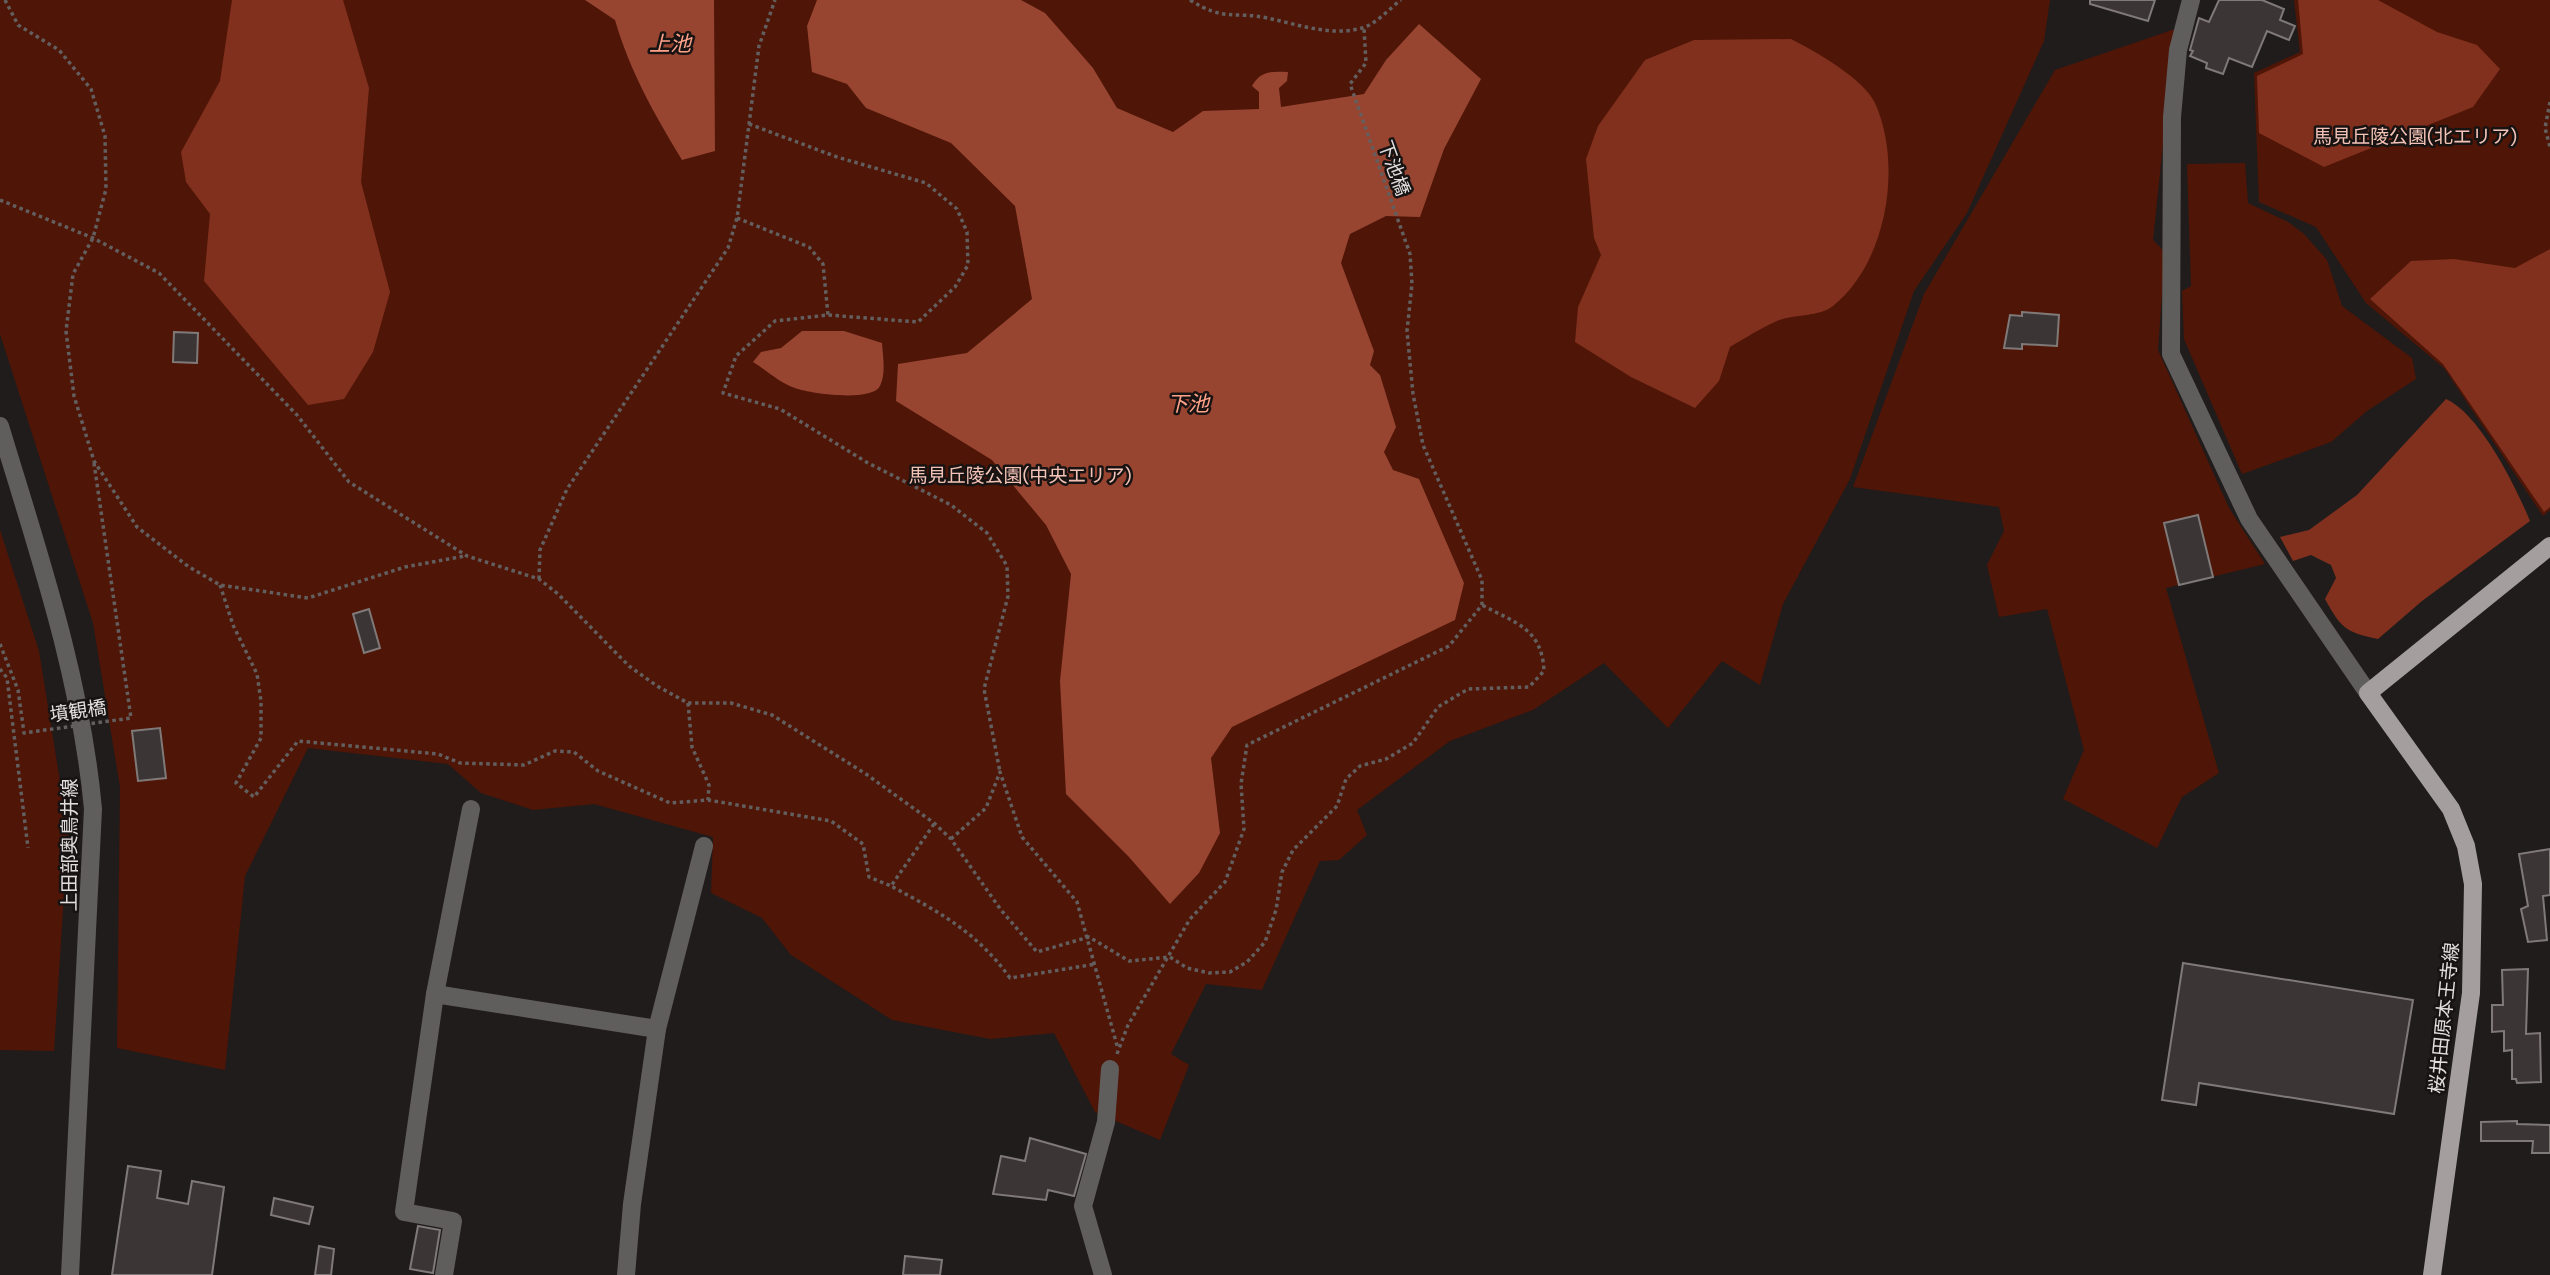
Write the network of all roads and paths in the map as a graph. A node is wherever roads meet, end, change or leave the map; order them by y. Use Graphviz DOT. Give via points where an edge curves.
graph roads {
  1 [pos="5,0"];
  2 [pos="775,0"];
  3 [pos="1191,0"];
  4 [pos="1401,0"];
  5 [pos="2191,0"];
  6 [pos="1364,28"];
  7 [pos="2550,102"];
  8 [pos="749,124"];
  9 [pos="2550,147"];
  10 [pos="0,200"];
  11 [pos="737,218"];
  12 [pos="93,239"];
  13 [pos="828,315"];
  14 [pos="0,426"];
  15 [pos="94,461"];
  16 [pos="2550,546"];
  17 [pos="467,556"];
  18 [pos="539,579"];
  19 [pos="220,585"];
  20 [pos="1482,604"];
  21 [pos="0,644"];
  22 [pos="0,669"];
  23 [pos="2368,693"];
  24 [pos="688,703"];
  25 [pos="1000,772"];
  26 [pos="708,800"];
  27 [pos="471,809"];
  28 [pos="934,823"];
  29 [pos="951,839"];
  30 [pos="704,846"];
  31 [pos="27,848"];
  32 [pos="891,886"];
  33 [pos="1089,937"];
  34 [pos="1170,957"];
  35 [pos="1096,964"];
  36 [pos="435,994"];
  37 [pos="657,1029"];
  38 [pos="1119,1050"];
  39 [pos="1110,1069"];
  40 [pos="70,1275"];
  41 [pos="444,1275"];
  42 [pos="626,1275"];
  43 [pos="1103,1275"];
  44 [pos="2432,1275"];
  1 -- 12 [label="path" via="18,25 60,50 91,89 105,136 106,189"];
  2 -- 8 [label="path" via="759,46"];
  3 -- 6 [label="path" via="1228,17 1266,17 1290,26 1326,30"];
  4 -- 6 [label="path"];
  5 -- 23 [label="street" via="2178,50 2172,117 2171,354 2249,519"];
  6 -- 20 [label="path, 下池橋" via="1366,63 1350,84 1410,254 1408,331 1423,445 1482,580"];
  7 -- 9 [label="path" via="2545,128"];
  8 -- 11 [label="path"];
  8 -- 13 [label="path" via="926,183 957,209 967,232 968,265 955,286 918,322"];
  10 -- 12 [label="path"];
  11 -- 13 [label="path" via="809,247 823,264"];
  11 -- 18 [label="path" via="727,248 567,489 540,550"];
  12 -- 15 [label="path" via="73,274 66,331 74,396"];
  12 -- 17 [label="path" via="159,273 297,415 349,482"];
  13 -- 25 [label="path" via="775,321 736,356 723,393 780,409 868,463 951,505 987,533 1007,566 1008,597 984,689"];
  14 -- 40 [label="street, 上田部奥鳥井線" via="64,636 88,754 93,809"];
  15 -- 19 [label="path" via="137,527"];
  15 -- 21 [label="path, 墳観橋, bridge" via="131,718 24,733 18,690"];
  16 -- 23 [label="main road"];
  17 -- 18 [label="path"];
  17 -- 19 [label="path" via="405,567 308,598"];
  18 -- 24 [label="path" via="629,666"];
  19 -- 26 [label="path" via="257,674 261,738 236,783 254,797 298,741 438,754 460,763 524,765 555,751 574,752 598,771 670,803"];
  20 -- 34 [label="path" via="1449,646 1247,745 1241,784 1244,829 1224,882 1190,919"];
  20 -- 34 [label="path" via="1531,631 1543,653 1544,671 1530,687 1468,689 1438,707 1413,743 1385,759 1360,766 1346,779 1337,806 1293,850 1282,872 1265,942 1247,962 1230,972 1209,974"];
  22 -- 31 [label="path" via="7,678"];
  23 -- 44 [label="main road, 桜井田原本王寺線" via="2451,809 2466,846 2473,884 2471,993"];
  24 -- 26 [label="path" via="692,747 709,785"];
  24 -- 28 [label="path" via="731,703 772,715"];
  25 -- 29 [label="path" via="986,808"];
  25 -- 33 [label="path" via="1021,837 1077,902"];
  26 -- 32 [label="path" via="831,821 863,844 869,877"];
  27 -- 36 [label="street"];
  28 -- 29 [label="path"];
  28 -- 32 [label="path"];
  29 -- 33 [label="path" via="1000,910 1037,952"];
  30 -- 37 [label="street"];
  32 -- 35 [label="path" via="951,918 994,956 1010,978"];
  33 -- 34 [label="path" via="1129,961"];
  33 -- 35 [label="path"];
  34 -- 38 [label="path" via="1128,1025"];
  35 -- 38 [label="path"];
  36 -- 37 [label="street"];
  36 -- 41 [label="street" via="404,1212 453,1221"];
  37 -- 42 [label="street"];
  38 -- 39 [label="path"];
  39 -- 43 [label="street" via="1106,1122 1083,1206"];
}
